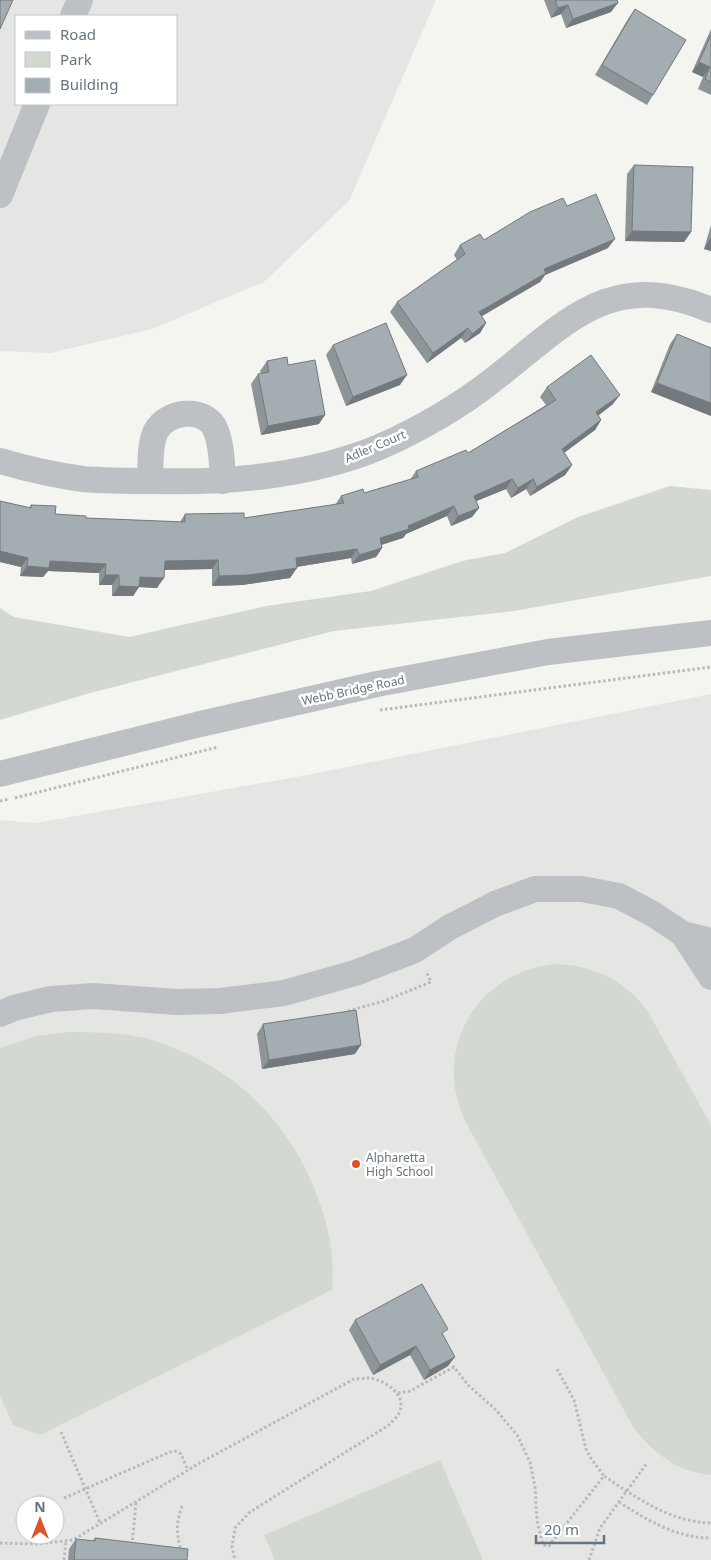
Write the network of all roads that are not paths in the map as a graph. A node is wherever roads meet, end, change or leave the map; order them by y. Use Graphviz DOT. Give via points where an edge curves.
graph roads {
  1 [pos="80,0"];
  2 [pos="73,15"];
  3 [pos="37,105"];
  4 [pos="0,195"];
  5 [pos="711,310"];
  6 [pos="0,461"];
  7 [pos="150,481"];
  8 [pos="223,481"];
  9 [pos="711,633"];
  10 [pos="0,774"];
  11 [pos="683,934"];
  12 [pos="711,941"];
  13 [pos="711,977"];
  14 [pos="0,1014"];
  1 -- 2 [label="street"];
  3 -- 4 [label="street"];
  5 -- 8 [label="street, Adler Court" via="665,295 632,295 601,302 580,313 460,403 395,440 368,452 294,473"];
  6 -- 7 [label="street, Adler Court" via="84,479"];
  7 -- 8 [label="street, Adler Court"];
  7 -- 8 [label="street" via="154,434 160,423 171,416 191,414 212,422"];
  9 -- 10 [label="street, Webb Bridge Road" via="548,652 377,684"];
  11 -- 12 [label="street"];
  11 -- 13 [label="street"];
  11 -- 14 [label="street" via="619,896 582,890 535,890 495,904 415,950 355,973 284,993 176,1002 86,996 52,999"];
}
